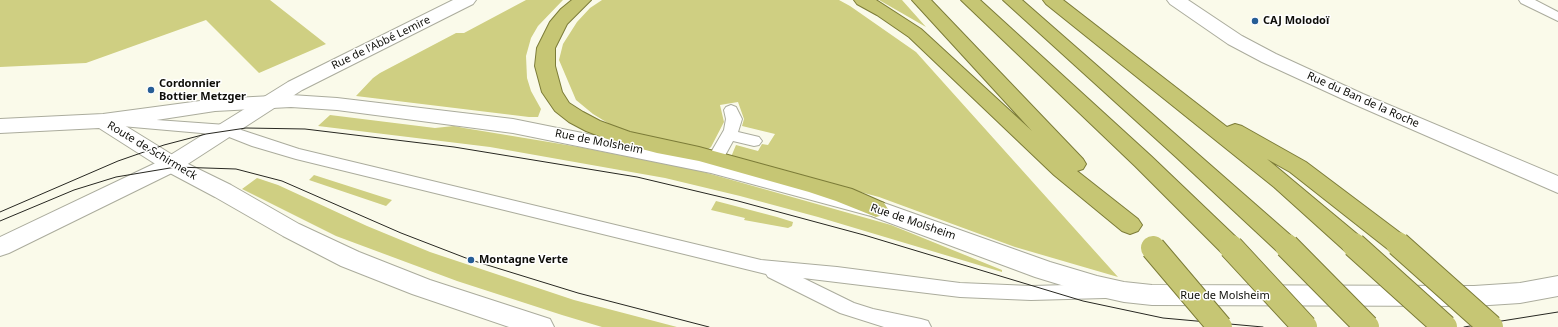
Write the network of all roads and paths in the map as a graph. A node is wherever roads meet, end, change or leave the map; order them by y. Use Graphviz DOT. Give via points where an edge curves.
graph roads {
  1 [pos="467,0"];
  2 [pos="582,0"];
  3 [pos="863,0"];
  4 [pos="921,0"];
  5 [pos="970,0"];
  6 [pos="1012,0"];
  7 [pos="1052,0"];
  8 [pos="1176,0"];
  9 [pos="1525,0"];
  10 [pos="1558,17"];
  11 [pos="295,86"];
  12 [pos="1164,90"];
  13 [pos="269,102"];
  14 [pos="215,105"];
  15 [pos="731,110"];
  16 [pos="102,120"];
  17 [pos="0,126"];
  18 [pos="226,130"];
  19 [pos="729,135"];
  20 [pos="754,141"];
  21 [pos="714,162"];
  22 [pos="172,164"];
  23 [pos="206,182"];
  24 [pos="1558,185"];
  25 [pos="120,190"];
  26 [pos="1130,225"];
  27 [pos="0,247"];
  28 [pos="761,267"];
  29 [pos="1558,286"];
  30 [pos="1124,292"];
  31 [pos="541,327"];
  32 [pos="921,327"];
  33 [pos="1220,327"];
  34 [pos="1305,327"];
  35 [pos="1367,327"];
  36 [pos="1445,327"];
  37 [pos="1491,327"];
  1 -- 11 [label="main road, Rue de l'Abbé Lemire"];
  2 -- 21 [label="highway" via="559,22 546,48 545,66 552,92 562,108 593,126 623,137"];
  3 -- 26 [label="highway" via="915,33 1062,170"];
  4 -- 26 [label="highway"];
  5 -- 34 [label="highway, bridge" via="1143,161 1231,247"];
  6 -- 35 [label="highway, bridge" via="1287,246"];
  7 -- 12 [label="highway"];
  8 -- 24 [label="main road, Rue du Ban de la Roche" via="1235,40 1269,58"];
  9 -- 10 [label="lane"];
  11 -- 13 [label="main road, Rue de l'Abbé Lemire"];
  11 -- 14 [label="main road, Rue de l'Abbé Lemire" via="261,97"];
  12 -- 36 [label="highway, bridge" via="1282,182"];
  12 -- 37 [label="highway, bridge" via="1298,167 1398,244"];
  13 -- 14 [label="main road, Route de Schirmeck"];
  13 -- 18 [label="main road, Rue de l'Abbé Lemire"];
  13 -- 21 [label="main road, Rue de Molsheim" via="337,104 513,126"];
  14 -- 16 [label="main road, Route de Schirmeck"];
  15 -- 19 [label="lane" via="734,119"];
  16 -- 17 [label="main road"];
  16 -- 18 [label="lane"];
  16 -- 22 [label="main road, Route de Schirmeck"];
  18 -- 22 [label="main road, Rue de l'Abbé Lemire"];
  18 -- 28 [label="lane" via="296,154"];
  19 -- 20 [label="lane"];
  19 -- 21 [label="lane"];
  21 -- 30 [label="main road, Rue de Molsheim" via="844,201 876,208 1044,270"];
  22 -- 23 [label="main road, Route de Schirmeck"];
  22 -- 25 [label="main road, Rue de l'Abbé Lemire"];
  23 -- 25 [label="main road" via="183,178 159,179"];
  23 -- 31 [label="main road, Route de Schirmeck" via="291,230 350,259 421,287"];
  25 -- 27 [label="main road"];
  26 -- 33 [label="highway, bridge" via="1153,248"];
  28 -- 30 [label="lane" via="960,290 1031,293"];
  28 -- 32 [label="lane" via="846,308 873,317"];
  29 -- 30 [label="main road, Rue de Molsheim" via="1520,293 1474,296 1152,296"];
}
